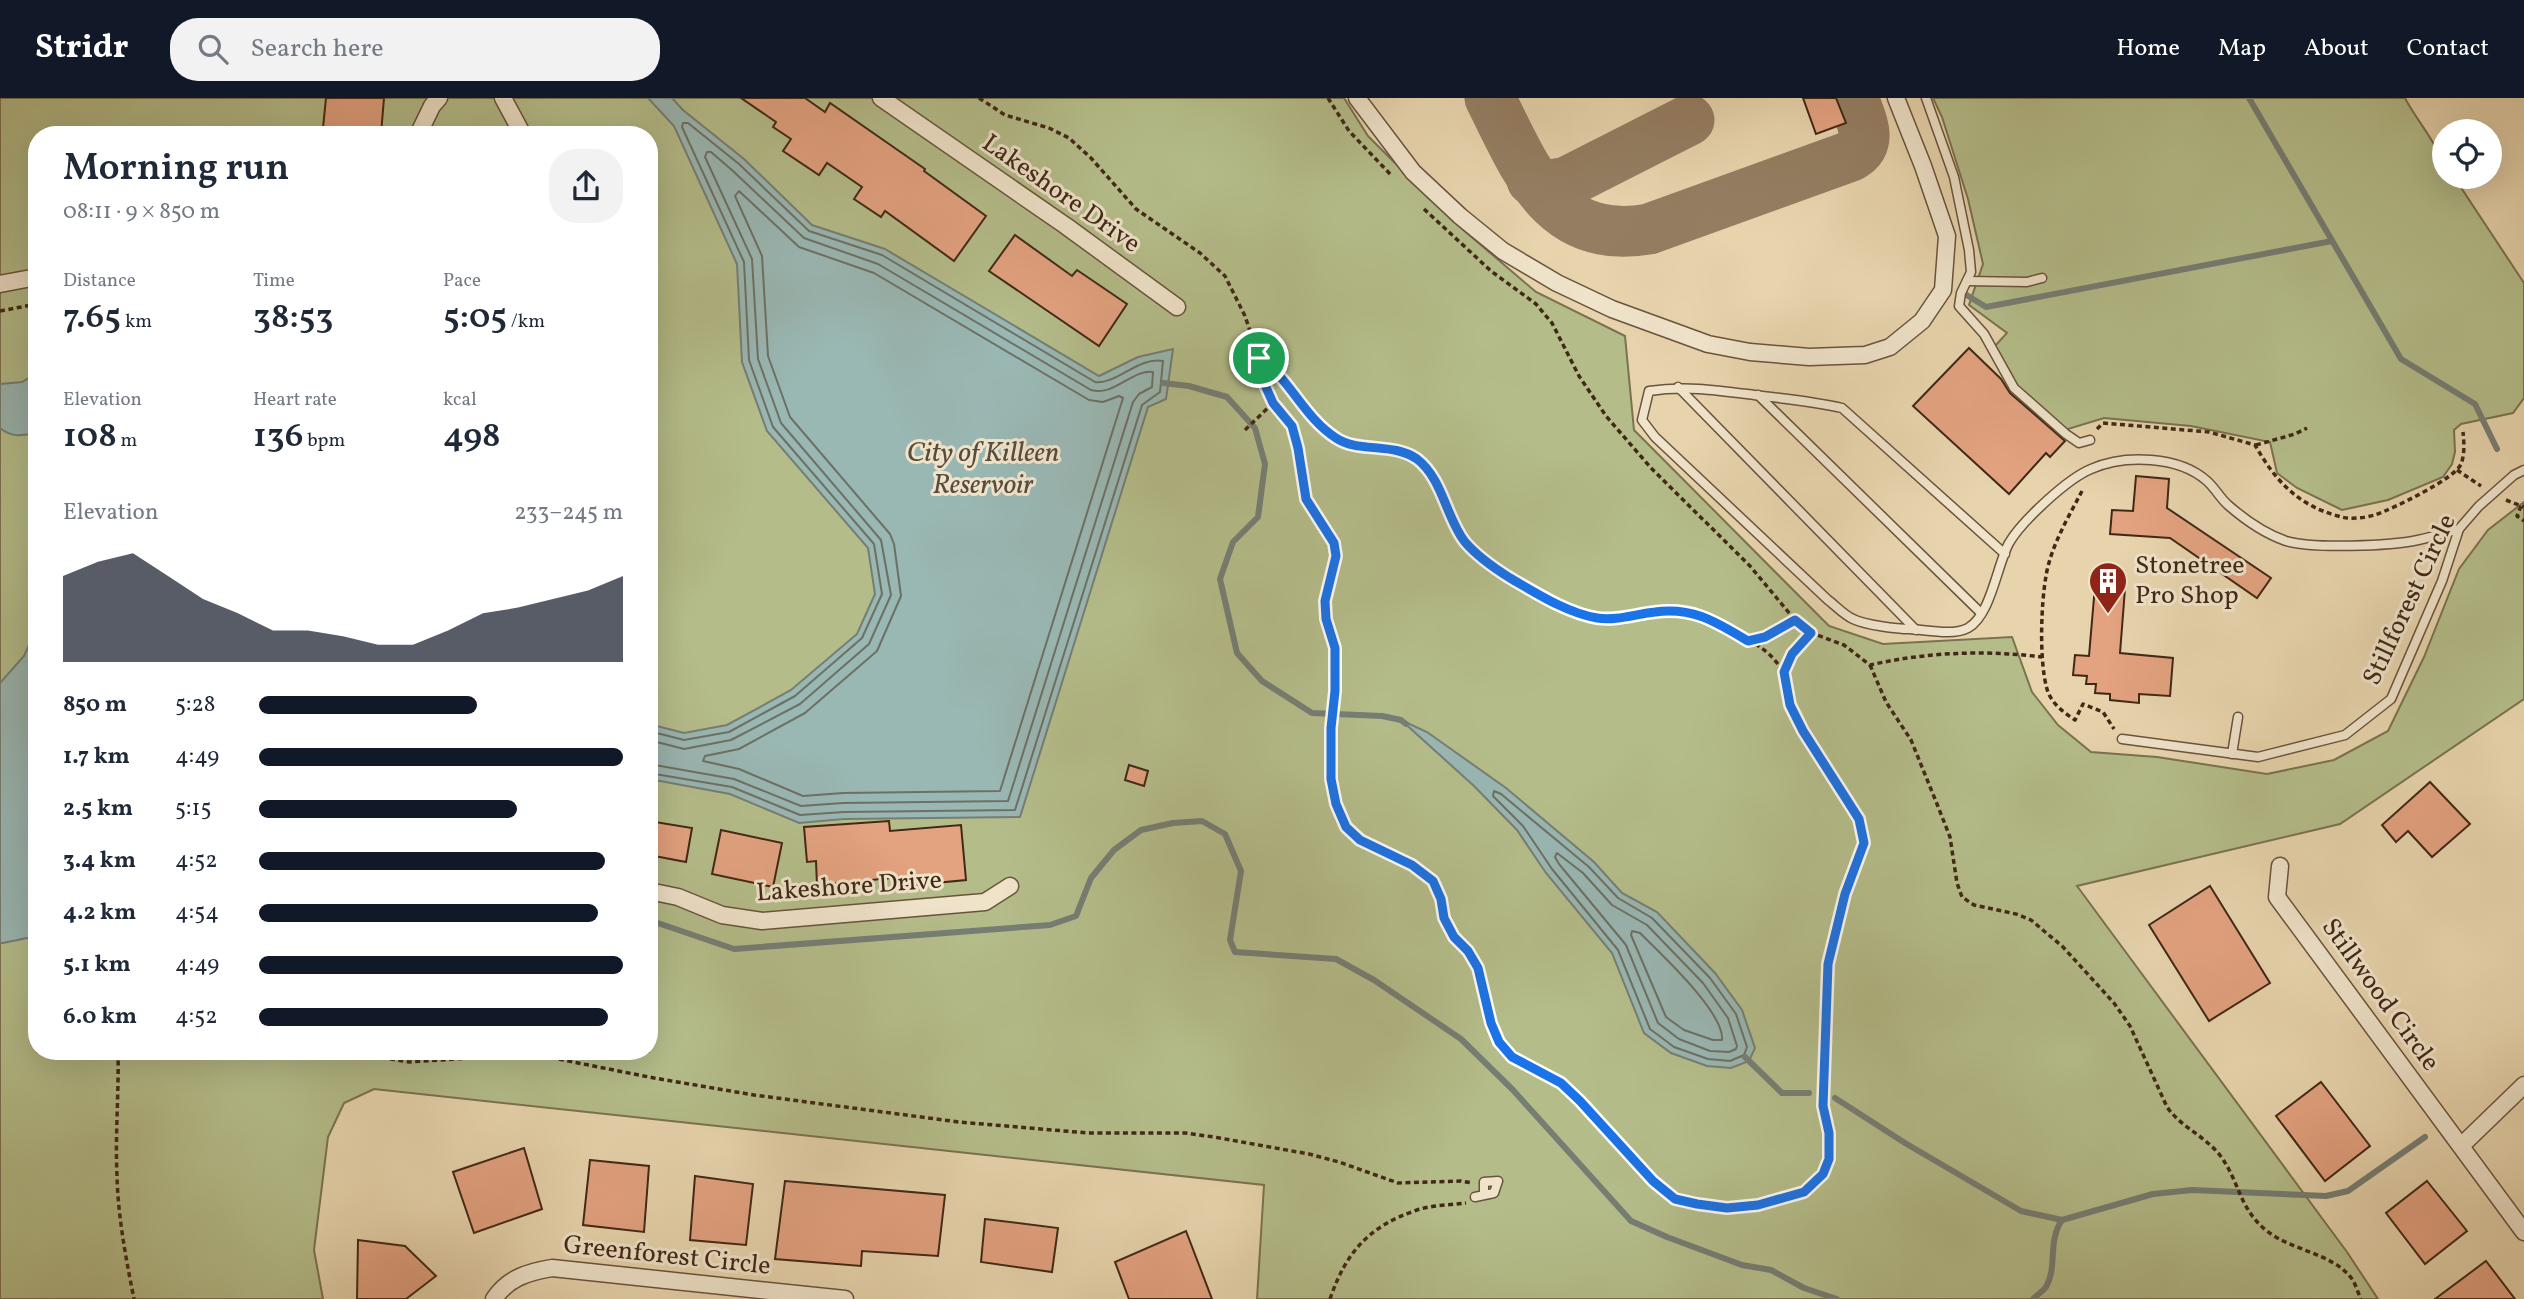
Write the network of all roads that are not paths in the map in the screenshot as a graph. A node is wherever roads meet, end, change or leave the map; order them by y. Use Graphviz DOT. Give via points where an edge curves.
graph roads {
  1 [pos="439,98"];
  2 [pos="503,98"];
  3 [pos="881,98"];
  4 [pos="1357,98"];
  5 [pos="1896,98"];
  6 [pos="1926,98"];
  7 [pos="422,126"];
  8 [pos="518,126"];
  9 [pos="2042,278"];
  10 [pos="28,279"];
  11 [pos="1966,281"];
  12 [pos="0,284"];
  13 [pos="1177,307"];
  14 [pos="1678,387"];
  15 [pos="1758,395"];
  16 [pos="2090,440"];
  17 [pos="2524,470"];
  18 [pos="2459,529"];
  19 [pos="2005,554"];
  20 [pos="1981,613"];
  21 [pos="1917,630"];
  22 [pos="2238,717"];
  23 [pos="2122,739"];
  24 [pos="2232,754"];
  25 [pos="2280,866"];
  26 [pos="1010,886"];
  27 [pos="658,893"];
  28 [pos="2524,1085"];
  29 [pos="2461,1146"];
  30 [pos="2524,1232"];
  31 [pos="494,1299"];
  32 [pos="845,1299"];
  1 -- 7 [label="street"];
  2 -- 8 [label="street"];
  3 -- 13 [label="street, Lakeshore Drive"];
  4 -- 5 [label="street" via="1413,172 1460,216 1503,251 1556,283 1707,344 1810,357 1865,355 1890,347 1922,321 1943,290 1947,236"];
  6 -- 11 [label="lane" via="1954,177 1969,250 1971,272"];
  9 -- 11 [label="lane"];
  10 -- 12 [label="street"];
  11 -- 16 [label="lane" via="1959,306 1984,334 2014,388 2078,443"];
  14 -- 15 [label="lane"];
  14 -- 21 [label="lane"];
  14 -- 21 [label="lane" via="1649,391 1642,420 1655,437 1853,620"];
  15 -- 19 [label="lane" via="1842,408"];
  15 -- 20 [label="lane"];
  17 -- 18 [label="lane, Stillforest Circle" via="2479,506"];
  18 -- 19 [label="lane" via="2403,541 2350,545 2288,542 2253,523 2228,505 2206,480 2179,465 2129,461 2091,469 2063,484 2009,543"];
  18 -- 24 [label="lane, Stillforest Circle" via="2442,581 2390,699 2345,735 2258,757"];
  19 -- 20 [label="lane"];
  20 -- 21 [label="lane" via="1968,628"];
  22 -- 24 [label="lane"];
  23 -- 24 [label="lane, Stillforest Circle"];
  25 -- 29 [label="street, Stillwood Circle" via="2277,897"];
  26 -- 27 [label="street, Lakeshore Drive" via="985,902 762,921 722,915"];
  28 -- 29 [label="street"];
  29 -- 30 [label="street, Stillwood Circle"];
  31 -- 32 [label="street, Greenforest Circle" via="511,1281 552,1268"];
}
